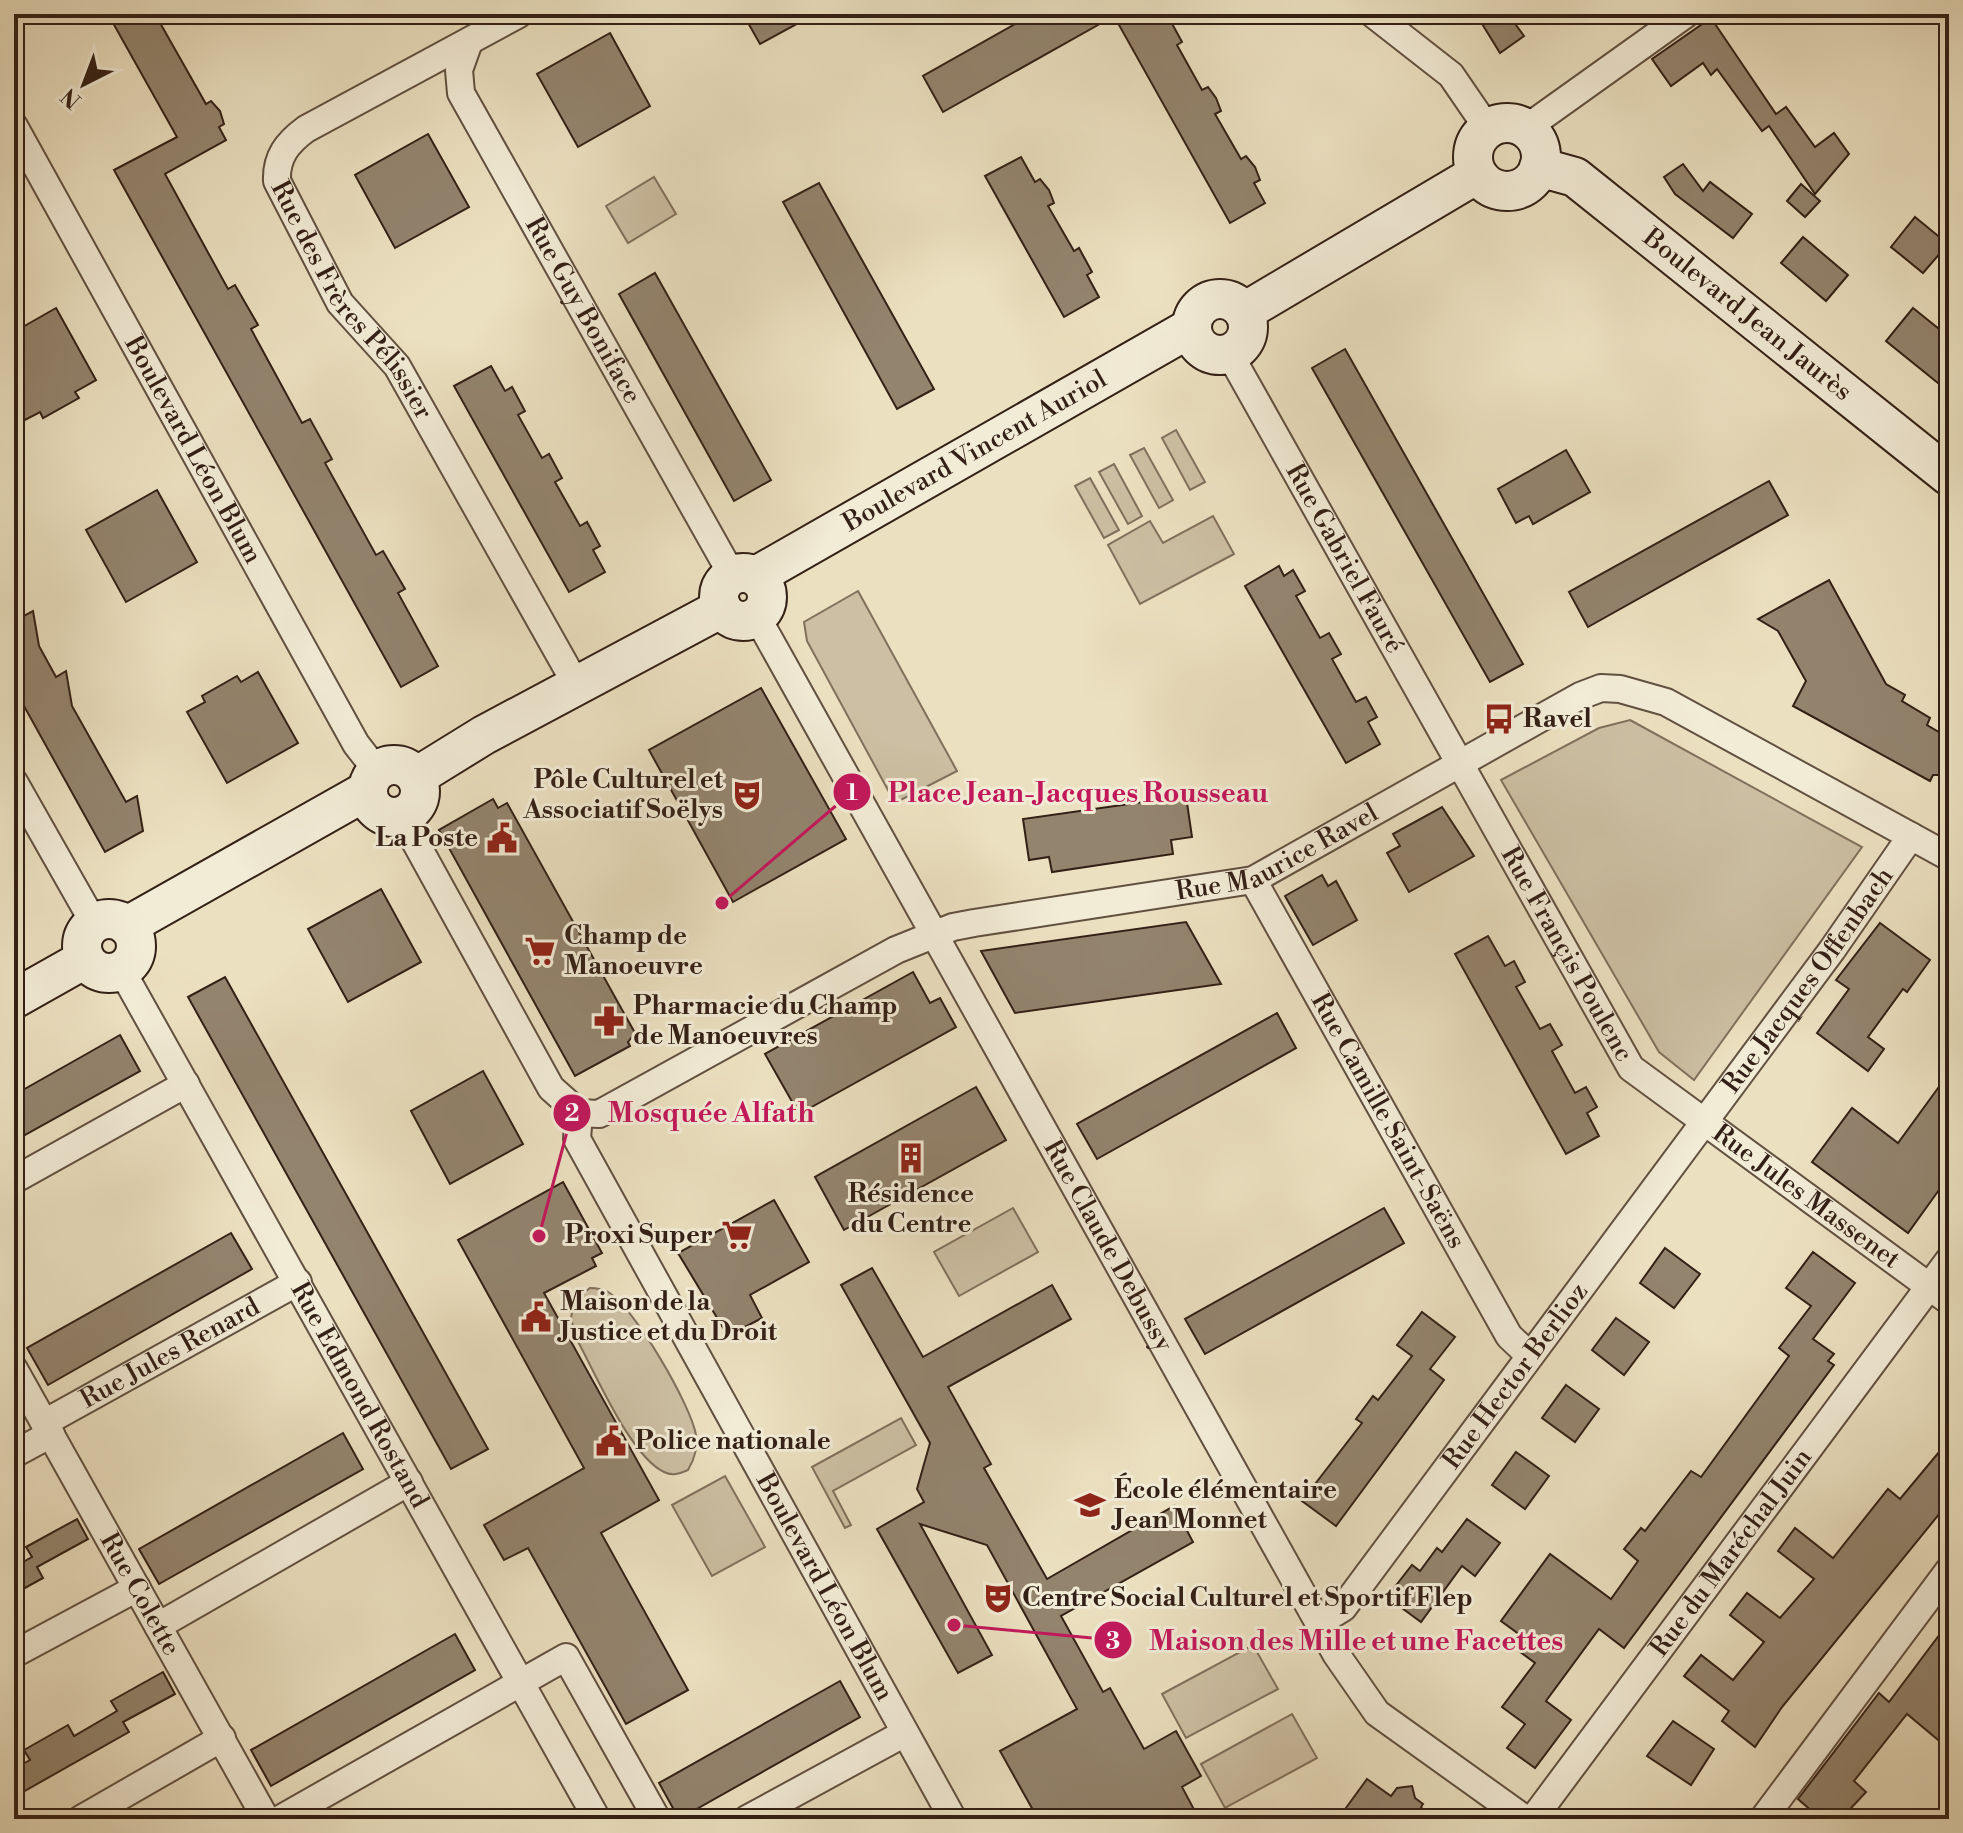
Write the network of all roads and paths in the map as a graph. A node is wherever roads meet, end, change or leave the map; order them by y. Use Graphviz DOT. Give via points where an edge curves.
graph roads {
  1 [pos="519,14"];
  2 [pos="1373,14"];
  3 [pos="1686,14"];
  4 [pos="469,42"];
  5 [pos="14,126"];
  6 [pos="1488,129"];
  7 [pos="1534,149"];
  8 [pos="1477,174"];
  9 [pos="1244,312"];
  10 [pos="1209,343"];
  11 [pos="1949,476"];
  12 [pos="747,594"];
  13 [pos="577,686"];
  14 [pos="1458,763"];
  15 [pos="14,782"];
  16 [pos="380,796"];
  17 [pos="1911,836"];
  18 [pos="1949,857"];
  19 [pos="1253,880"];
  20 [pos="935,934"];
  21 [pos="120,941"];
  22 [pos="14,999"];
  23 [pos="186,1084"];
  24 [pos="579,1113"];
  25 [pos="1703,1122"];
  26 [pos="14,1180"];
  27 [pos="1949,1260"];
  28 [pos="298,1282"];
  29 [pos="1940,1293"];
  30 [pos="1530,1356"];
  31 [pos="14,1369"];
  32 [pos="47,1428"];
  33 [pos="14,1454"];
  34 [pos="409,1482"];
  35 [pos="1949,1570"];
  36 [pos="137,1588"];
  37 [pos="1320,1622"];
  38 [pos="158,1626"];
  39 [pos="14,1654"];
  40 [pos="520,1683"];
  41 [pos="905,1733"];
  42 [pos="222,1738"];
  43 [pos="1775,1814"];
  44 [pos="81,1819"];
  45 [pos="266,1819"];
  46 [pos="280,1819"];
  47 [pos="597,1819"];
  48 [pos="657,1819"];
  49 [pos="747,1819"];
  50 [pos="953,1819"];
  51 [pos="1525,1819"];
  52 [pos="1533,1819"];
  1 -- 4 [label="street, Rue des Frères Pélissier"];
  2 -- 6 [label="street" via="1451,75"];
  3 -- 7 [label="street" via="1539,119"];
  4 -- 12 [label="street, Rue Guy Boniface" via="459,70 461,93"];
  4 -- 13 [label="street, Rue des Frères Pélissier" via="294,137 276,166 277,181 340,303 397,366"];
  5 -- 16 [label="street, Boulevard Léon Blum"];
  6 -- 7 [label="street" via="1509,123"];
  6 -- 8 [label="street" via="1475,145"];
  7 -- 8 [label="street" via="1527,185 1494,189"];
  7 -- 11 [label="street, Boulevard Jean Jaurès"];
  8 -- 9 [label="street"];
  9 -- 10 [label="street" via="1248,335"];
  9 -- 10 [label="street, Boulevard Vincent Auriol" via="1229,300 1210,301 1197,312"];
  10 -- 12 [label="street, Boulevard Vincent Auriol"];
  10 -- 14 [label="street, Rue Gabriel Fauré" via="1238,369"];
  12 -- 13 [label="street, Boulevard Vincent Auriol"];
  12 -- 20 [label="street, Rue Claude Debussy"];
  13 -- 16 [label="street, Boulevard Vincent Auriol" via="416,777 419,800"];
  14 -- 17 [label="street, Rue Maurice Ravel" via="1580,696 1601,688 1620,689 1666,702"];
  14 -- 19 [label="street, Rue Maurice Ravel"];
  14 -- 25 [label="street, Rue Françis Poulenc" via="1631,1068"];
  15 -- 21 [label="street, Rue Edmond Rostand"];
  16 -- 21 [label="street"];
  16 -- 24 [label="street, Boulevard Léon Blum" via="551,1088"];
  17 -- 18 [label="street, Rue Maurice Ravel"];
  17 -- 25 [label="street, Rue Jacques Offenbach"];
  19 -- 20 [label="street, Rue Maurice Ravel" via="974,923"];
  19 -- 30 [label="street, Rue Camille Saint-Saëns" via="1509,1336"];
  20 -- 24 [label="street, Rue Maurice Ravel" via="869,965 610,1111"];
  20 -- 37 [label="street, Rue Claude Debussy"];
  21 -- 22 [label="street" via="81,943 85,959"];
  21 -- 23 [label="street, Rue Edmond Rostand"];
  23 -- 26 [label="street"];
  23 -- 28 [label="street, Rue Edmond Rostand"];
  24 -- 41 [label="street, Boulevard Léon Blum" via="577,1139"];
  25 -- 29 [label="street, Rue Jules Massenet"];
  25 -- 30 [label="street, Rue Hector Berlioz"];
  27 -- 29 [label="street, Rue du Maréchal Juin"];
  28 -- 32 [label="street, Rue Jules Renard"];
  28 -- 34 [label="street, Rue Edmond Rostand"];
  29 -- 52 [label="street, Rue du Maréchal Juin"];
  30 -- 37 [label="street, Rue Hector Berlioz" via="1343,1608"];
  31 -- 32 [label="street, Rue Colette"];
  32 -- 33 [label="street, Rue Jules Renard"];
  32 -- 36 [label="street, Rue Colette"];
  34 -- 38 [label="street"];
  34 -- 40 [label="street, Rue Edmond Rostand"];
  35 -- 43 [label="street"];
  36 -- 38 [label="street, Rue Colette"];
  36 -- 39 [label="street"];
  37 -- 51 [label="street, Rue Claude Debussy" via="1377,1713"];
  38 -- 42 [label="street, Rue Colette"];
  40 -- 46 [label="street"];
  40 -- 47 [label="street, Rue Edmond Rostand"];
  40 -- 48 [label="street" via="566,1657"];
  41 -- 49 [label="street"];
  41 -- 50 [label="street, Boulevard Léon Blum"];
  42 -- 44 [label="street"];
  42 -- 45 [label="street, Rue Colette"];
}
